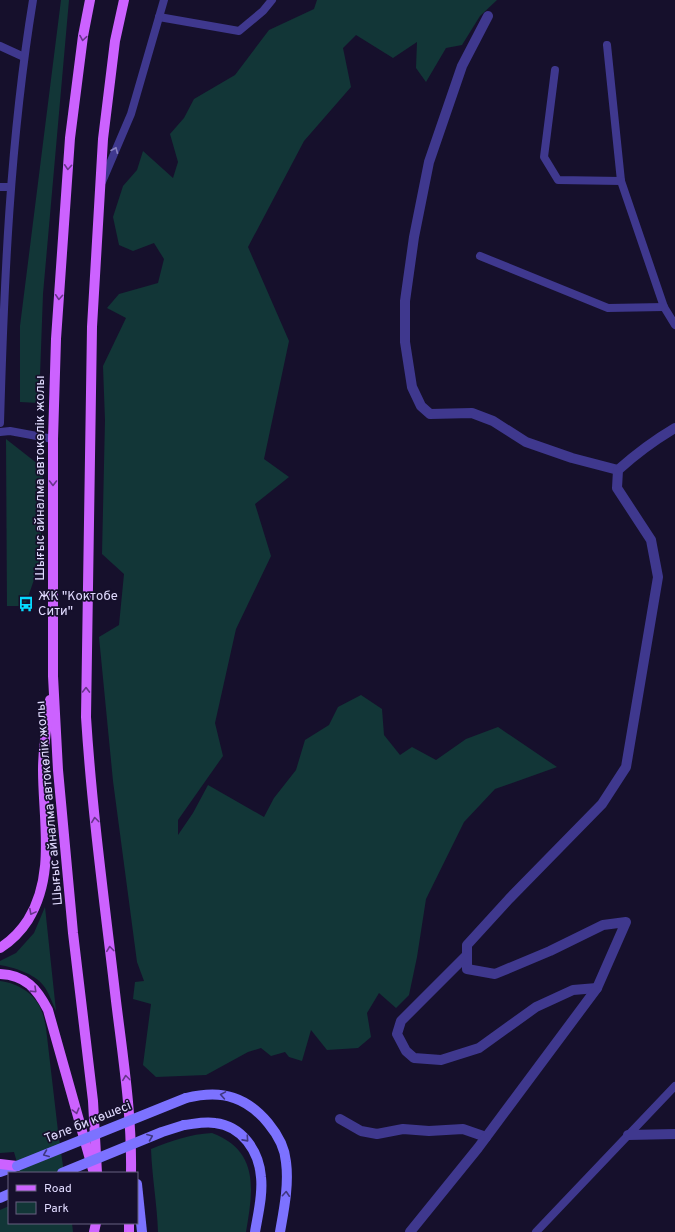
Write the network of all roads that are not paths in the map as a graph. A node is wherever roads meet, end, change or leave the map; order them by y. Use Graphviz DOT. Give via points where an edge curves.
graph roads {
  1 [pos="34,0"];
  2 [pos="90,0"];
  3 [pos="124,0"];
  4 [pos="164,0"];
  5 [pos="269,0"];
  6 [pos="488,16"];
  7 [pos="159,17"];
  8 [pos="607,45"];
  9 [pos="0,46"];
  10 [pos="24,57"];
  11 [pos="555,70"];
  12 [pos="620,181"];
  13 [pos="100,186"];
  14 [pos="0,187"];
  15 [pos="11,187"];
  16 [pos="480,256"];
  17 [pos="664,307"];
  18 [pos="675,325"];
  19 [pos="2,335"];
  20 [pos="0,423"];
  21 [pos="675,428"];
  22 [pos="0,432"];
  23 [pos="53,439"];
  24 [pos="618,470"];
  25 [pos="53,676"];
  26 [pos="0,948"];
  27 [pos="467,954"];
  28 [pos="0,974"];
  29 [pos="597,988"];
  30 [pos="675,1086"];
  31 [pos="340,1119"];
  32 [pos="675,1134"];
  33 [pos="628,1135"];
  34 [pos="486,1137"];
  35 [pos="131,1158"];
  36 [pos="0,1164"];
  37 [pos="17,1166"];
  38 [pos="0,1172"];
  39 [pos="64,1172"];
  40 [pos="94,1172"];
  41 [pos="97,1172"];
  42 [pos="131,1172"];
  43 [pos="134,1172"];
  44 [pos="138,1194"];
  45 [pos="142,1232"];
  46 [pos="255,1232"];
  47 [pos="280,1232"];
  48 [pos="410,1232"];
  49 [pos="536,1232"];
  1 -- 10 [label="lane"];
  2 -- 23 [label="main road, Шығыс айналма автокөлік жолы, one-way" via="70,138 56,339"];
  3 -- 13 [label="main road" via="115,41"];
  4 -- 7 [label="lane"];
  5 -- 7 [label="lane" via="263,11 239,31"];
  6 -- 24 [label="street" via="462,66 429,162 414,237 405,301 405,342 412,387 421,406 430,414 472,413 492,421 526,442"];
  13 -- 7 [label="lane, one-way" via="131,114"];
  8 -- 12 [label="lane"];
  9 -- 10 [label="lane"];
  10 -- 15 [label="lane"];
  11 -- 12 [label="lane" via="544,157 558,180"];
  12 -- 17 [label="lane"];
  35 -- 13 [label="main road, one-way" via="128,1094 90,781 86,716 92,327"];
  14 -- 15 [label="lane"];
  15 -- 19 [label="lane"];
  16 -- 17 [label="lane" via="608,308"];
  17 -- 18 [label="lane"];
  19 -- 20 [label="lane"];
  21 -- 24 [label="street" via="650,443"];
  22 -- 23 [label="lane" via="10,431"];
  23 -- 25 [label="main road, Шығыс айналма автокөлік жолы, one-way"];
  24 -- 27 [label="street" via="617,488 651,540 658,577 626,767 602,804 467,945"];
  25 -- 26 [label="main road, one-way" via="44,744 44,876 34,911 23,928"];
  25 -- 41 [label="main road, Шығыс айналма автокөлік жолы" via="58,770 73,933 93,1101"];
  27 -- 29 [label="street" via="467,969 495,974 603,925 626,922"];
  27 -- 29 [label="street" via="400,1021 397,1034 406,1051 414,1058 441,1060 479,1048 536,1007 573,990"];
  28 -- 40 [label="main road, one-way" via="8,974 26,982 39,994 48,1010"];
  29 -- 34 [label="street"];
  30 -- 33 [label="lane"];
  31 -- 34 [label="street" via="361,1132 377,1134 404,1128 429,1131 462,1129"];
  32 -- 33 [label="street"];
  33 -- 49 [label="lane"];
  34 -- 48 [label="street"];
  35 -- 42 [label="main road"];
  35 -- 43 [label="main road"];
  36 -- 37 [label="main road"];
  37 -- 38 [label="main road, Төле би көшесі"];
  47 -- 37 [label="main road, Төле би көшесі, one-way, bridge" via="287,1180 286,1160 281,1142 268,1122 235,1098 219,1094 200,1094 186,1098"];
  39 -- 46 [label="main road, one-way, bridge" via="184,1125 215,1123 228,1126 242,1135 253,1147 258,1161 261,1197"];
  44 -- 45 [label="main road"];
}
